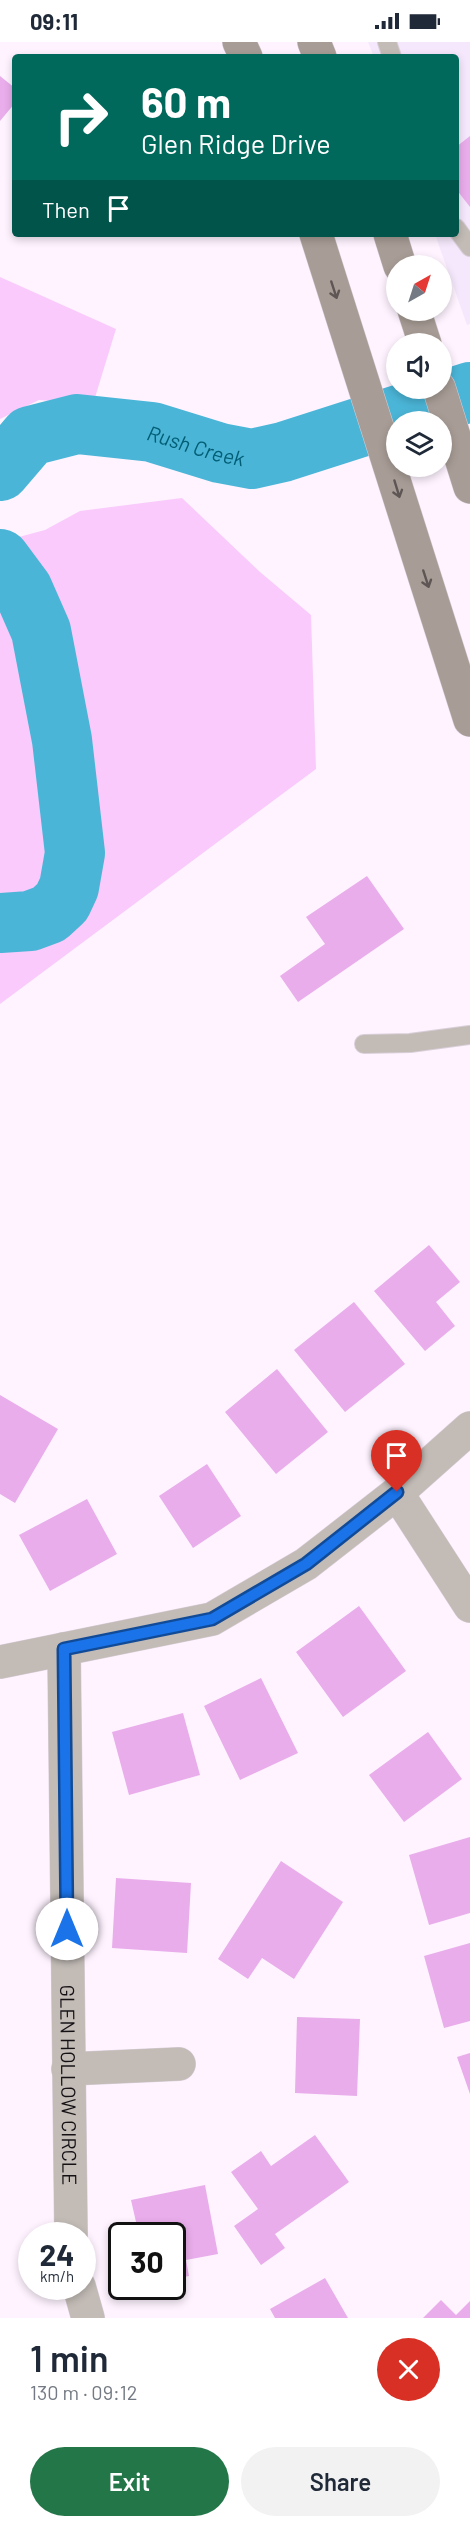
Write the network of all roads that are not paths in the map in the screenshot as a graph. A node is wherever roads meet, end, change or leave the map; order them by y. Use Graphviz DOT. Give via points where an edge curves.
graph roads {
  1 [pos="459,232"];
  2 [pos="317,237"];
  3 [pos="391,237"];
  4 [pos="470,247"];
  5 [pos="397,255"];
  6 [pos="442,399"];
  7 [pos="470,487"];
  8 [pos="470,720"];
  9 [pos="470,1035"];
  10 [pos="364,1044"];
  11 [pos="470,1428"];
  12 [pos="397,1492"];
  13 [pos="470,1606"];
  14 [pos="64,1649"];
  15 [pos="0,1662"];
  16 [pos="179,2064"];
  17 [pos="68,2069"];
  18 [pos="71,2222"];
  19 [pos="83,2300"];
  20 [pos="88,2318"];
  1 -- 4 [label="lane"];
  2 -- 8 [label="main road, one-way"];
  3 -- 5 [label="main road"];
  6 -- 7 [label="main road"];
  9 -- 10 [label="lane"];
  11 -- 12 [label="street"];
  12 -- 13 [label="street"];
  12 -- 14 [label="street" via="306,1564 212,1619"];
  14 -- 15 [label="street"];
  14 -- 17 [label="street, GLEN HOLLOW CIRCLE"];
  16 -- 17 [label="street"];
  17 -- 18 [label="street, GLEN HOLLOW CIRCLE"];
  19 -- 20 [label="street"];
}
